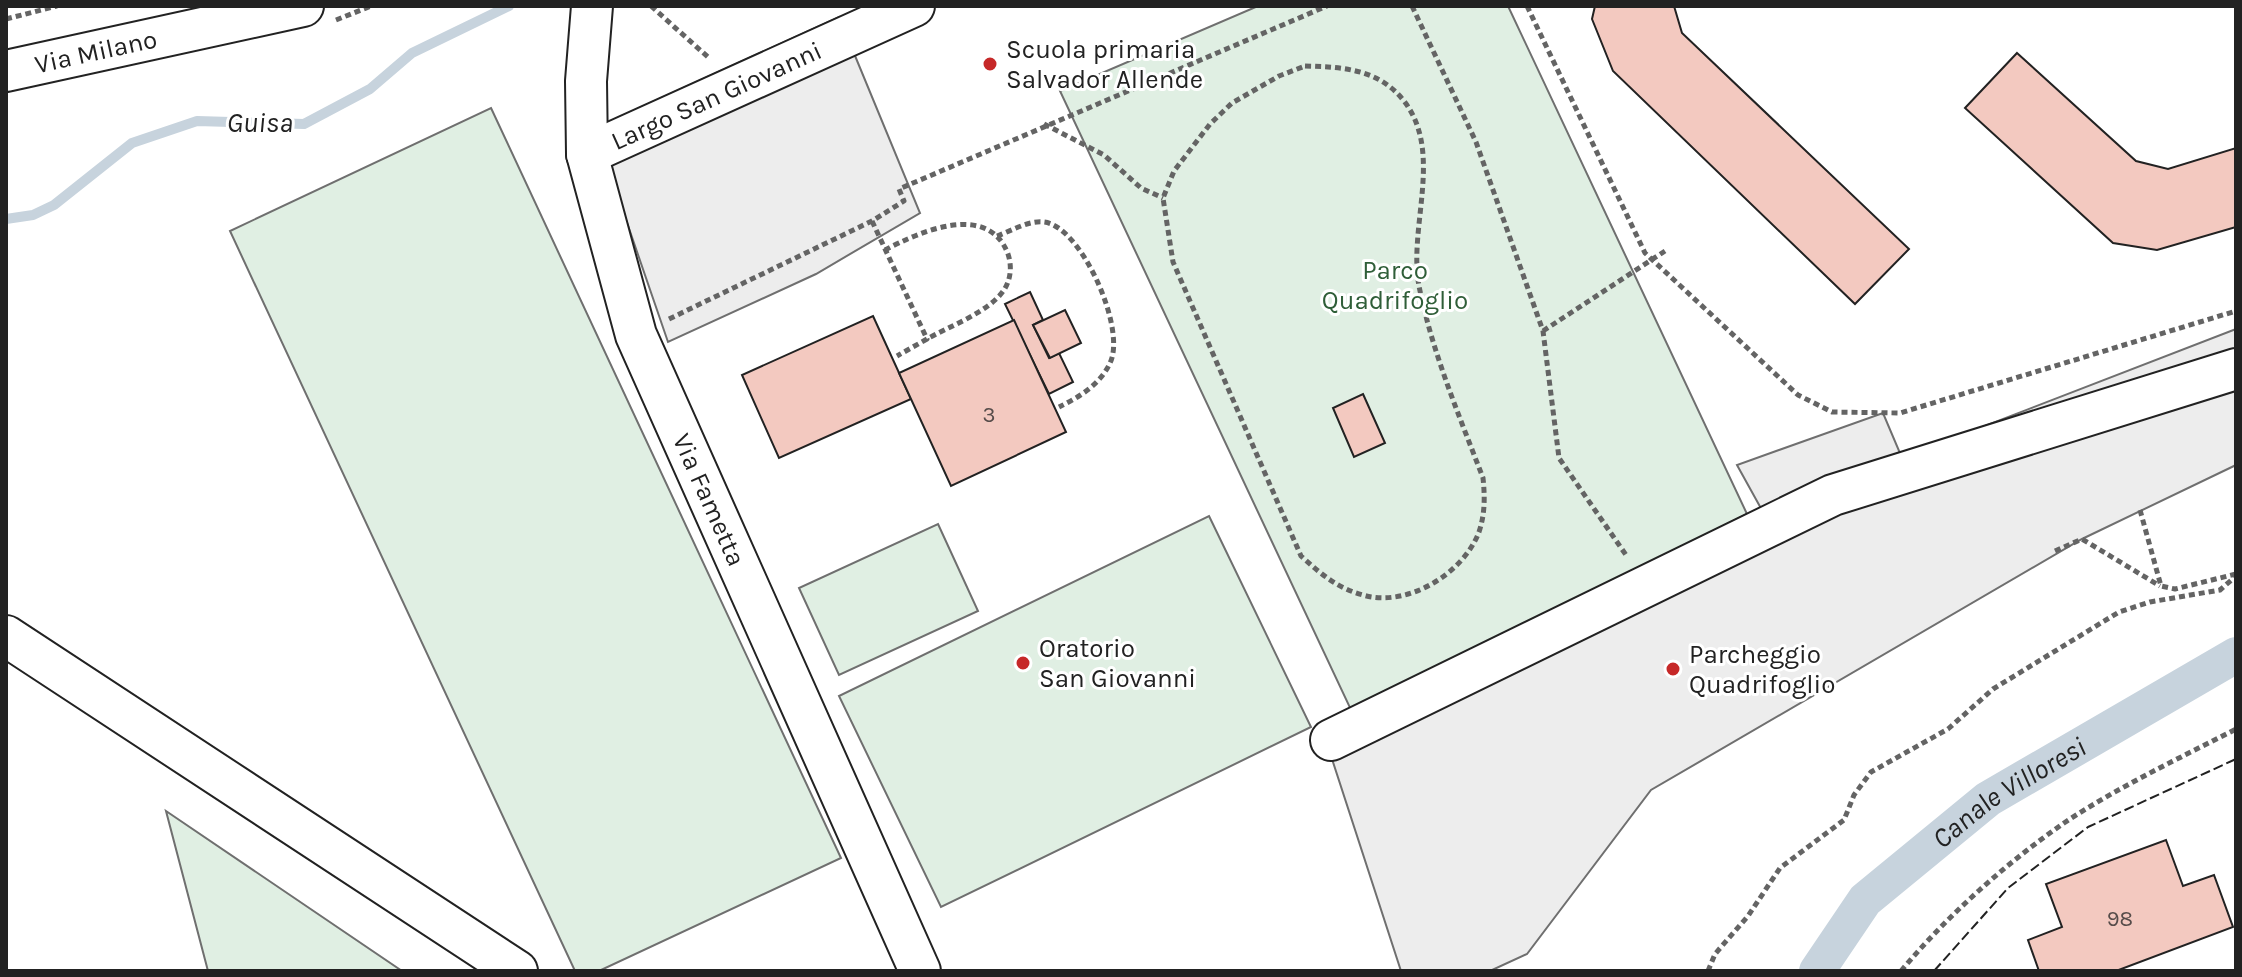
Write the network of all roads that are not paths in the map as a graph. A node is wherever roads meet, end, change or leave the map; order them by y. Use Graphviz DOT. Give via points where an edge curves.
graph roads {
  1 [pos="236,6"];
  2 [pos="303,6"];
  3 [pos="592,6"];
  4 [pos="914,6"];
  5 [pos="185,32"];
  6 [pos="6,71"];
  7 [pos="587,154"];
  8 [pos="2236,369"];
  9 [pos="6,636"];
  10 [pos="1331,740"];
  11 [pos="517,971"];
  12 [pos="920,971"];
  1 -- 5 [label="street, Via Milano"];
  2 -- 5 [label="street, Via Milano"];
  3 -- 7 [label="street, Via Fametta"];
  4 -- 7 [label="street, Largo San Giovanni"];
  5 -- 6 [label="street, Via Milano"];
  7 -- 12 [label="street, Via Fametta" via="636,335"];
  8 -- 10 [label="street" via="2021,433 1794,511"];
  9 -- 11 [label="street"];
}
